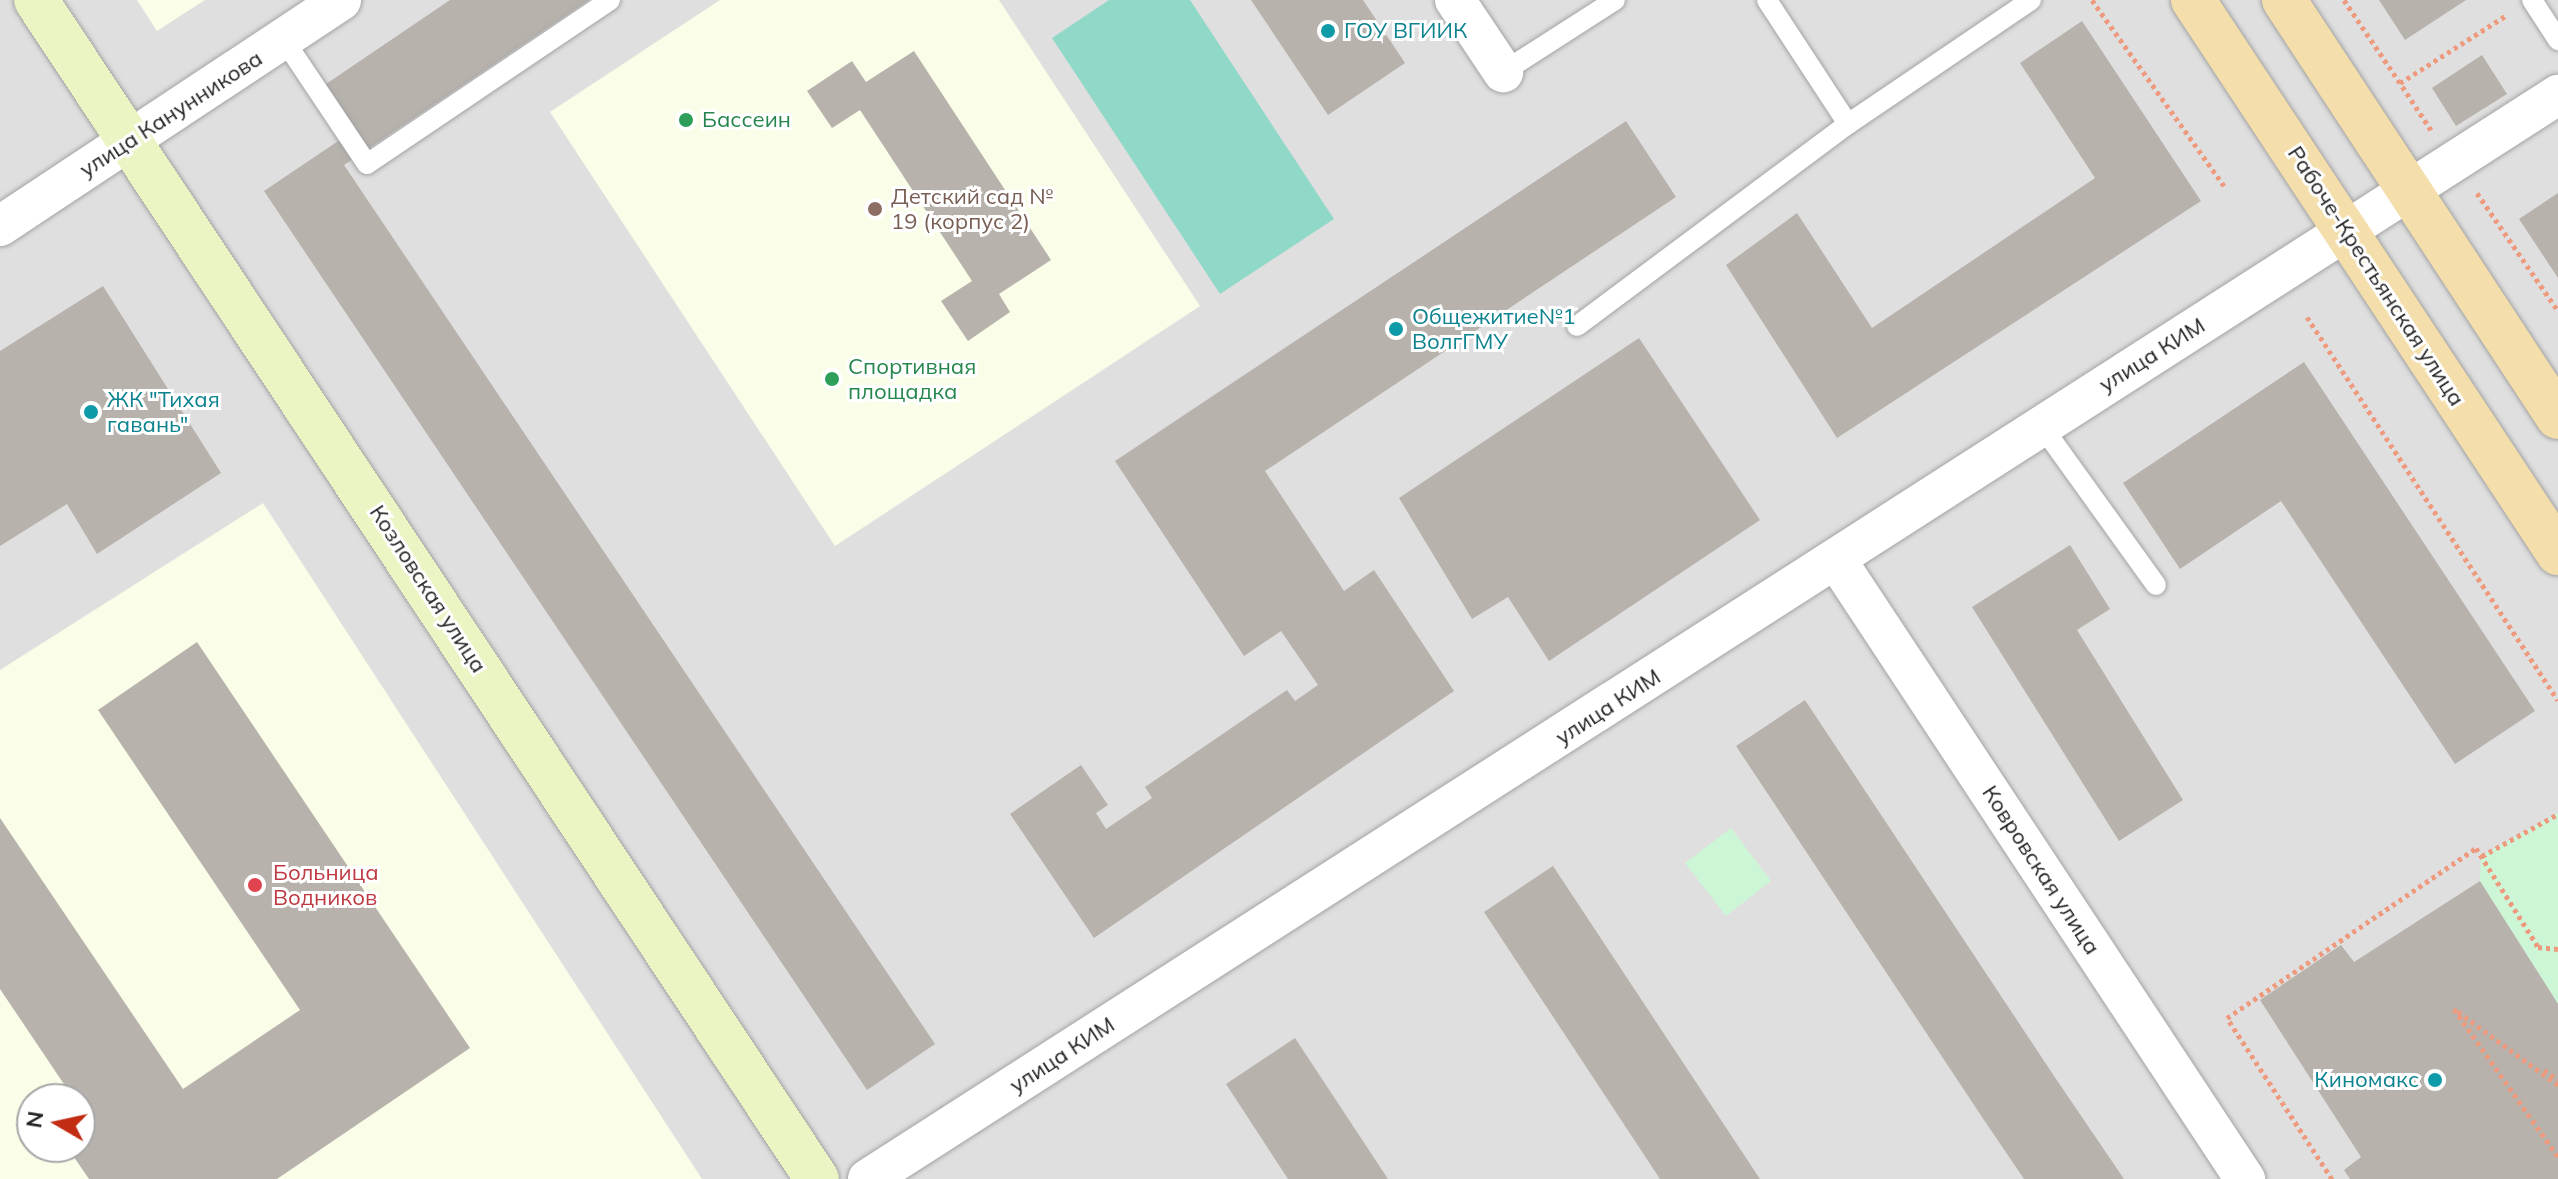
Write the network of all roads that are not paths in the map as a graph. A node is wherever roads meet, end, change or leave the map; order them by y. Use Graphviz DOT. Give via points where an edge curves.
graph roads {
  1 [pos="36,0"];
  2 [pos="341,0"];
  3 [pos="610,0"];
  4 [pos="1455,0"];
  5 [pos="1615,0"];
  6 [pos="1767,0"];
  7 [pos="2031,0"];
  8 [pos="2193,0"];
  9 [pos="2284,0"];
  10 [pos="2524,4"];
  11 [pos="284,40"];
  12 [pos="2558,40"];
  13 [pos="1503,72"];
  14 [pos="2558,95"];
  15 [pos="1848,124"];
  16 [pos="132,140"];
  17 [pos="2411,194"];
  18 [pos="0,226"];
  19 [pos="2347,232"];
  20 [pos="1577,326"];
  21 [pos="2558,417"];
  22 [pos="2041,425"];
  23 [pos="2558,553"];
  24 [pos="1837,561"];
  25 [pos="2156,585"];
  26 [pos="817,1179"];
  27 [pos="868,1179"];
  28 [pos="2245,1179"];
  1 -- 16 [label="street, Козловская улица"];
  2 -- 11 [label="street, улица Канунникова"];
  3 -- 11 [label="lane" via="367,164"];
  4 -- 13 [label="street"];
  5 -- 13 [label="lane"];
  6 -- 15 [label="lane"];
  7 -- 15 [label="lane"];
  8 -- 19 [label="main road, Рабоче-Крестьянская улица"];
  9 -- 17 [label="main road"];
  10 -- 12 [label="lane"];
  11 -- 16 [label="street, улица Канунникова"];
  14 -- 17 [label="street"];
  15 -- 20 [label="lane"];
  16 -- 18 [label="street, улица Канунникова"];
  16 -- 26 [label="street, Козловская улица"];
  17 -- 19 [label="street, улица КИМ"];
  17 -- 21 [label="main road"];
  19 -- 22 [label="street, улица КИМ"];
  19 -- 23 [label="main road, Рабоче-Крестьянская улица"];
  22 -- 24 [label="street, улица КИМ"];
  22 -- 25 [label="lane"];
  24 -- 27 [label="street, улица КИМ"];
  24 -- 28 [label="street, Ковровская улица"];
}
